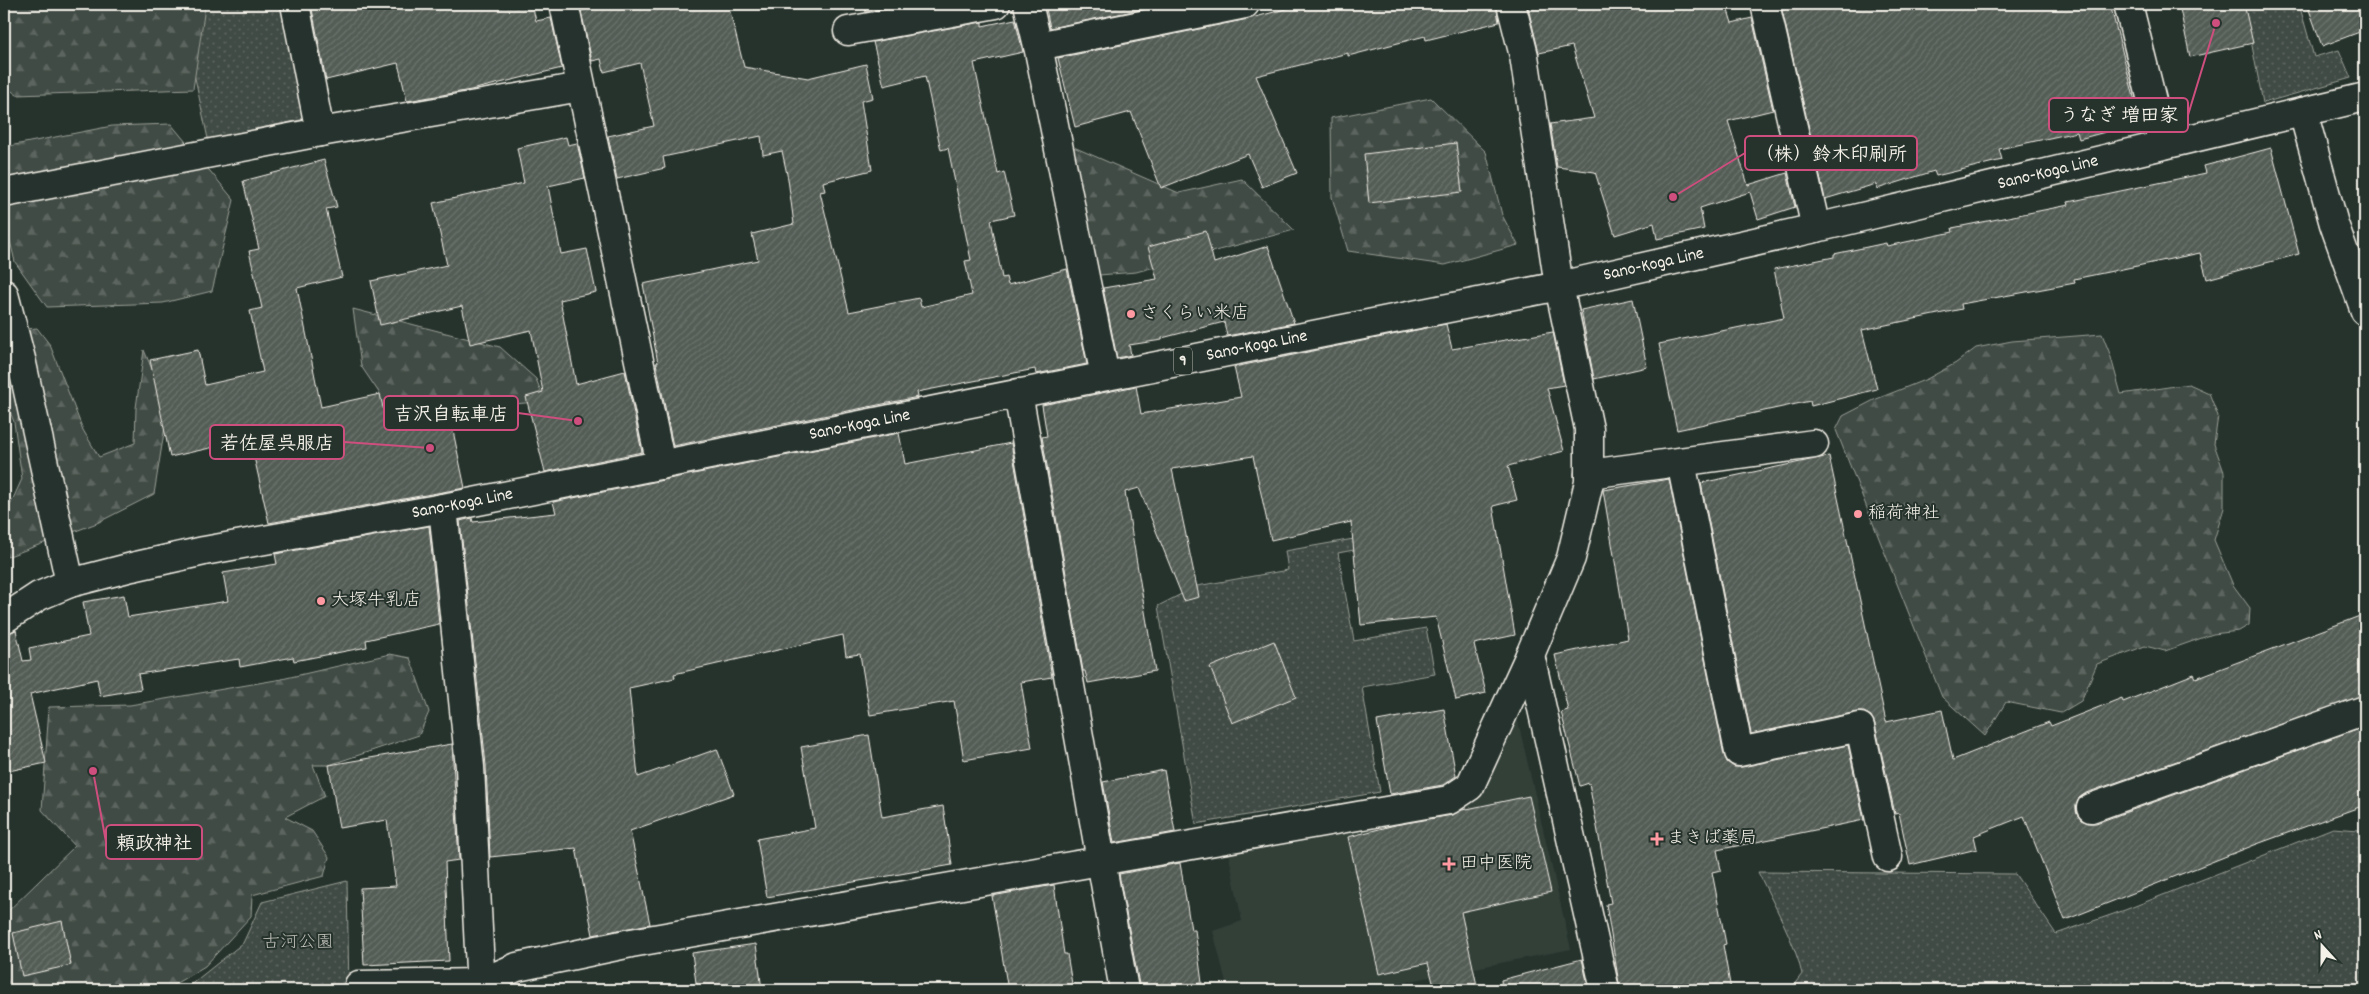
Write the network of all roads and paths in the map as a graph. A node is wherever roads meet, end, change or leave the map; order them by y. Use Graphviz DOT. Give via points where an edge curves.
graph roads {
  1 [pos="295,4"];
  2 [pos="564,4"];
  3 [pos="996,4"];
  4 [pos="1028,4"];
  5 [pos="1245,4"];
  6 [pos="1511,4"];
  7 [pos="1765,4"];
  8 [pos="2128,4"];
  9 [pos="848,31"];
  10 [pos="1038,46"];
  11 [pos="581,87"];
  12 [pos="2365,97"];
  13 [pos="2303,112"];
  14 [pos="320,132"];
  15 [pos="2163,145"];
  16 [pos="4,193"];
  17 [pos="1816,228"];
  18 [pos="1559,286"];
  19 [pos="4,294"];
  20 [pos="2365,311"];
  21 [pos="1104,376"];
  22 [pos="1018,393"];
  23 [pos="1814,444"];
  24 [pos="1681,462"];
  25 [pos="661,465"];
  26 [pos="1589,474"];
  27 [pos="443,508"];
  28 [pos="70,583"];
  29 [pos="6,615"];
  30 [pos="1530,655"];
  31 [pos="2365,710"];
  32 [pos="2091,808"];
  33 [pos="1888,858"];
  34 [pos="1101,861"];
  35 [pos="359,985"];
  36 [pos="481,987"];
  37 [pos="1124,990"];
  38 [pos="1605,990"];
  1 -- 14 [label="street"];
  2 -- 11 [label="street"];
  3 -- 9 [label="street"];
  4 -- 10 [label="street"];
  5 -- 10 [label="street"];
  6 -- 18 [label="street" via="1524,56"];
  7 -- 17 [label="street"];
  8 -- 15 [label="street"];
  10 -- 21 [label="street"];
  11 -- 14 [label="street"];
  11 -- 25 [label="street"];
  12 -- 13 [label="street, Sano-Koga Line / 9"];
  13 -- 15 [label="street, Sano-Koga Line / 9"];
  13 -- 20 [label="street" via="2334,224"];
  14 -- 16 [label="street"];
  15 -- 17 [label="street, Sano-Koga Line / 9"];
  17 -- 18 [label="street, Sano-Koga Line / 9"];
  18 -- 21 [label="street, Sano-Koga Line / 9"];
  18 -- 26 [label="street" via="1589,429"];
  19 -- 28 [label="street"];
  21 -- 22 [label="street, Sano-Koga Line / 9"];
  22 -- 25 [label="street, Sano-Koga Line / 9"];
  22 -- 34 [label="street"];
  23 -- 24 [label="street"];
  24 -- 26 [label="street"];
  24 -- 33 [label="street" via="1739,752 1860,727"];
  25 -- 27 [label="street, Sano-Koga Line / 9"];
  26 -- 30 [label="street" via="1572,558"];
  27 -- 28 [label="street, Sano-Koga Line / 9" via="204,551"];
  27 -- 36 [label="street" via="470,767"];
  28 -- 29 [label="street, Sano-Koga Line / 9"];
  30 -- 34 [label="street" via="1470,786 1449,800"];
  30 -- 38 [label="street"];
  31 -- 32 [label="street"];
  34 -- 36 [label="street" via="631,942 518,967"];
  34 -- 37 [label="street"];
  35 -- 36 [label="street"];
}
